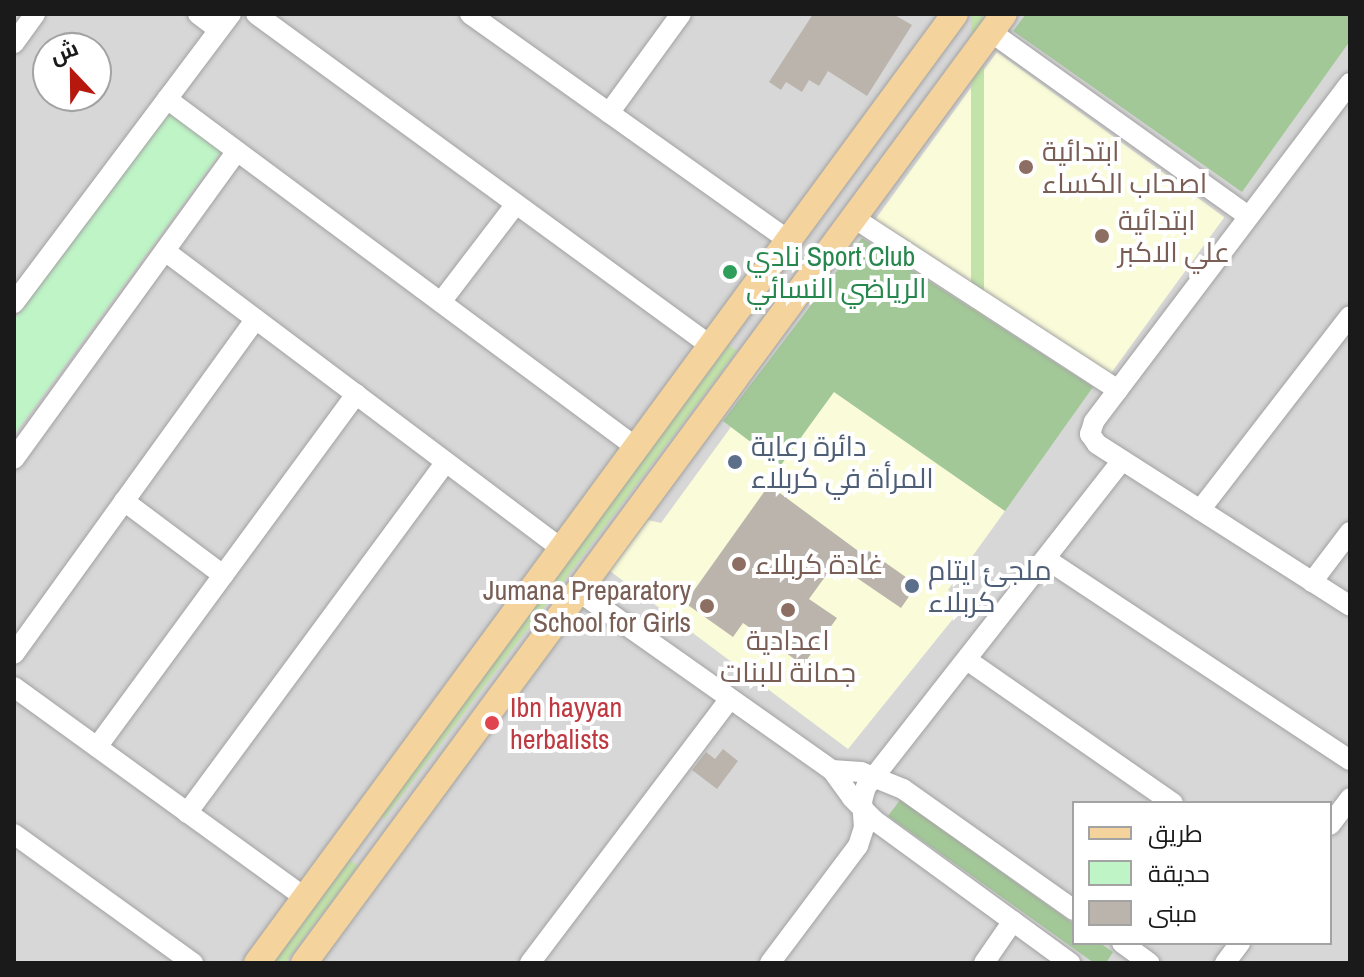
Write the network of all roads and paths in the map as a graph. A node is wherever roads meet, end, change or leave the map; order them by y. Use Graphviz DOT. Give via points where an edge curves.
graph roads {
  1 [pos="35,14"];
  2 [pos="198,14"];
  3 [pos="256,14"];
  4 [pos="470,14"];
  5 [pos="681,14"];
  6 [pos="955,14"];
  7 [pos="225,22"];
  8 [pos="997,23"];
  9 [pos="14,43"];
  10 [pos="1350,83"];
  11 [pos="167,99"];
  12 [pos="609,113"];
  13 [pos="237,151"];
  14 [pos="516,204"];
  15 [pos="1249,217"];
  16 [pos="854,218"];
  17 [pos="789,241"];
  18 [pos="165,251"];
  19 [pos="749,297"];
  20 [pos="441,302"];
  21 [pos="14,303"];
  22 [pos="1350,316"];
  23 [pos="256,319"];
  24 [pos="777,322"];
  25 [pos="716,341"];
  26 [pos="752,356"];
  27 [pos="1118,390"];
  28 [pos="356,394"];
  29 [pos="637,448"];
  30 [pos="14,459"];
  31 [pos="1122,461"];
  32 [pos="446,462"];
  33 [pos="124,501"];
  34 [pos="1200,510"];
  35 [pos="1350,532"];
  36 [pos="562,549"];
  37 [pos="1046,559"];
  38 [pos="223,575"];
  39 [pos="1312,582"];
  40 [pos="578,591"];
  41 [pos="1350,606"];
  42 [pos="14,654"];
  43 [pos="967,660"];
  44 [pos="14,687"];
  45 [pos="730,699"];
  46 [pos="97,747"];
  47 [pos="1350,760"];
  48 [pos="832,770"];
  49 [pos="874,776"];
  50 [pos="1350,798"];
  51 [pos="1170,801"];
  52 [pos="862,809"];
  53 [pos="187,813"];
  54 [pos="367,813"];
  55 [pos="1332,822"];
  56 [pos="14,834"];
  57 [pos="398,836"];
  58 [pos="342,849"];
  59 [pos="371,872"];
  60 [pos="305,898"];
  61 [pos="1072,909"];
  62 [pos="1013,921"];
  63 [pos="1238,945"];
  64 [pos="193,963"];
  65 [pos="257,963"];
  66 [pos="304,963"];
  67 [pos="530,963"];
  68 [pos="770,963"];
  69 [pos="984,963"];
  70 [pos="1070,963"];
  71 [pos="1225,963"];
  1 -- 9 [label="street"];
  2 -- 7 [label="street"];
  3 -- 14 [label="street"];
  4 -- 12 [label="street"];
  5 -- 12 [label="street"];
  6 -- 17 [label="main road"];
  7 -- 11 [label="street"];
  8 -- 15 [label="street"];
  8 -- 16 [label="main road"];
  10 -- 15 [label="street"];
  11 -- 13 [label="street"];
  11 -- 21 [label="street"];
  12 -- 17 [label="street"];
  13 -- 18 [label="street"];
  13 -- 20 [label="street"];
  14 -- 20 [label="street"];
  14 -- 25 [label="street"];
  15 -- 27 [label="street"];
  16 -- 24 [label="main road"];
  16 -- 27 [label="street"];
  17 -- 19 [label="main road"];
  18 -- 23 [label="street"];
  18 -- 30 [label="street"];
  19 -- 24 [label="main road" via="760,319"];
  19 -- 25 [label="main road"];
  20 -- 29 [label="street"];
  22 -- 34 [label="street"];
  23 -- 28 [label="street"];
  23 -- 33 [label="street"];
  24 -- 26 [label="main road"];
  25 -- 26 [label="main road" via="737,336"];
  25 -- 29 [label="main road"];
  26 -- 40 [label="main road"];
  27 -- 31 [label="street" via="1090,434"];
  28 -- 32 [label="street"];
  28 -- 38 [label="street"];
  29 -- 36 [label="main road"];
  31 -- 34 [label="street"];
  31 -- 37 [label="street"];
  32 -- 36 [label="street"];
  32 -- 53 [label="street"];
  33 -- 38 [label="street"];
  33 -- 42 [label="street"];
  34 -- 39 [label="street"];
  35 -- 39 [label="street"];
  36 -- 54 [label="main road"];
  37 -- 43 [label="street"];
  37 -- 47 [label="street"];
  38 -- 46 [label="street"];
  39 -- 41 [label="street"];
  40 -- 45 [label="street"];
  40 -- 57 [label="main road"];
  43 -- 49 [label="street"];
  43 -- 51 [label="street"];
  44 -- 46 [label="street"];
  45 -- 48 [label="street"];
  45 -- 67 [label="street"];
  46 -- 53 [label="street"];
  48 -- 49 [label="street"];
  48 -- 52 [label="street"];
  49 -- 52 [label="street" via="863,794"];
  49 -- 61 [label="street" via="903,789"];
  50 -- 55 [label="street"];
  52 -- 62 [label="street"];
  52 -- 68 [label="street" via="864,828 858,846"];
  53 -- 60 [label="street"];
  54 -- 57 [label="main road" via="374,829"];
  54 -- 58 [label="main road"];
  56 -- 64 [label="street"];
  57 -- 59 [label="main road"];
  58 -- 59 [label="main road" via="365,856"];
  58 -- 60 [label="main road"];
  59 -- 66 [label="main road"];
  60 -- 65 [label="main road"];
  62 -- 69 [label="street"];
  62 -- 70 [label="street"];
  63 -- 71 [label="street"];
}
